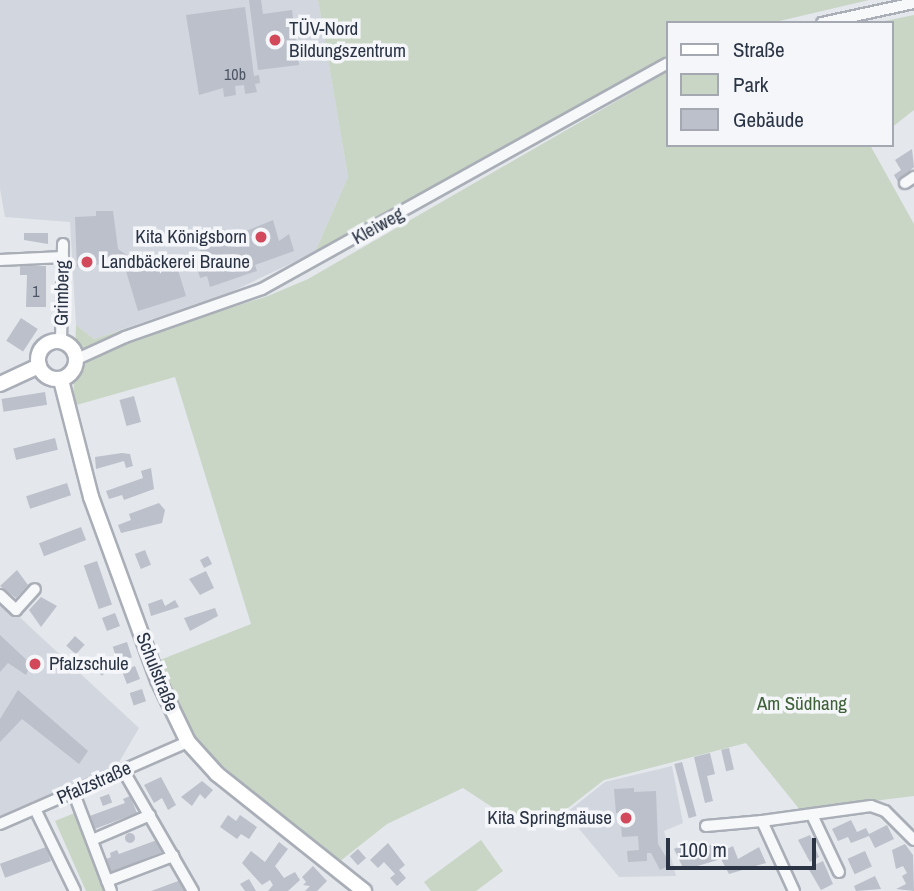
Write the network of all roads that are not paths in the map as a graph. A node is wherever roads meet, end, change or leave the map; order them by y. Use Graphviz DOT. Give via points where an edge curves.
graph roads {
  1 [pos="914,3"];
  2 [pos="831,21"];
  3 [pos="666,65"];
  4 [pos="63,244"];
  5 [pos="63,257"];
  6 [pos="0,260"];
  7 [pos="61,341"];
  8 [pos="77,359"];
  9 [pos="39,366"];
  10 [pos="61,380"];
  11 [pos="0,384"];
  12 [pos="35,589"];
  13 [pos="0,595"];
  14 [pos="188,742"];
  15 [pos="123,769"];
  16 [pos="73,791"];
  17 [pos="35,809"];
  18 [pos="812,814"];
  19 [pos="150,816"];
  20 [pos="762,821"];
  21 [pos="0,824"];
  22 [pos="706,826"];
  23 [pos="92,840"];
  24 [pos="914,840"];
  25 [pos="173,856"];
  26 [pos="839,872"];
  27 [pos="109,886"];
  28 [pos="75,891"];
  29 [pos="193,891"];
  30 [pos="364,891"];
  31 [pos="794,891"];
  1 -- 2 [label="street"];
  3 -- 8 [label="street, Kleiweg" via="262,289 125,337"];
  4 -- 5 [label="street, Grimberg"];
  5 -- 6 [label="street"];
  5 -- 7 [label="street, Grimberg"];
  7 -- 8 [label="main road" via="73,348"];
  7 -- 9 [label="main road" via="41,349"];
  8 -- 10 [label="main road" via="71,374"];
  9 -- 10 [label="main road" via="50,378"];
  9 -- 11 [label="main road"];
  10 -- 14 [label="main road, Schulstraße" via="91,497 158,680"];
  12 -- 13 [label="street" via="16,610"];
  14 -- 15 [label="street, Pfalzstraße"];
  14 -- 30 [label="main road, Schulstraße" via="217,774"];
  15 -- 16 [label="street, Pfalzstraße"];
  15 -- 19 [label="street"];
  16 -- 17 [label="street, Pfalzstraße"];
  16 -- 23 [label="street"];
  17 -- 21 [label="street, Pfalzstraße"];
  17 -- 28 [label="street"];
  18 -- 20 [label="street"];
  18 -- 24 [label="street" via="871,806 884,811"];
  18 -- 26 [label="street"];
  19 -- 23 [label="street"];
  19 -- 25 [label="street"];
  20 -- 22 [label="street"];
  20 -- 31 [label="street"];
  23 -- 27 [label="street"];
  25 -- 27 [label="street"];
  25 -- 29 [label="street"];
}
